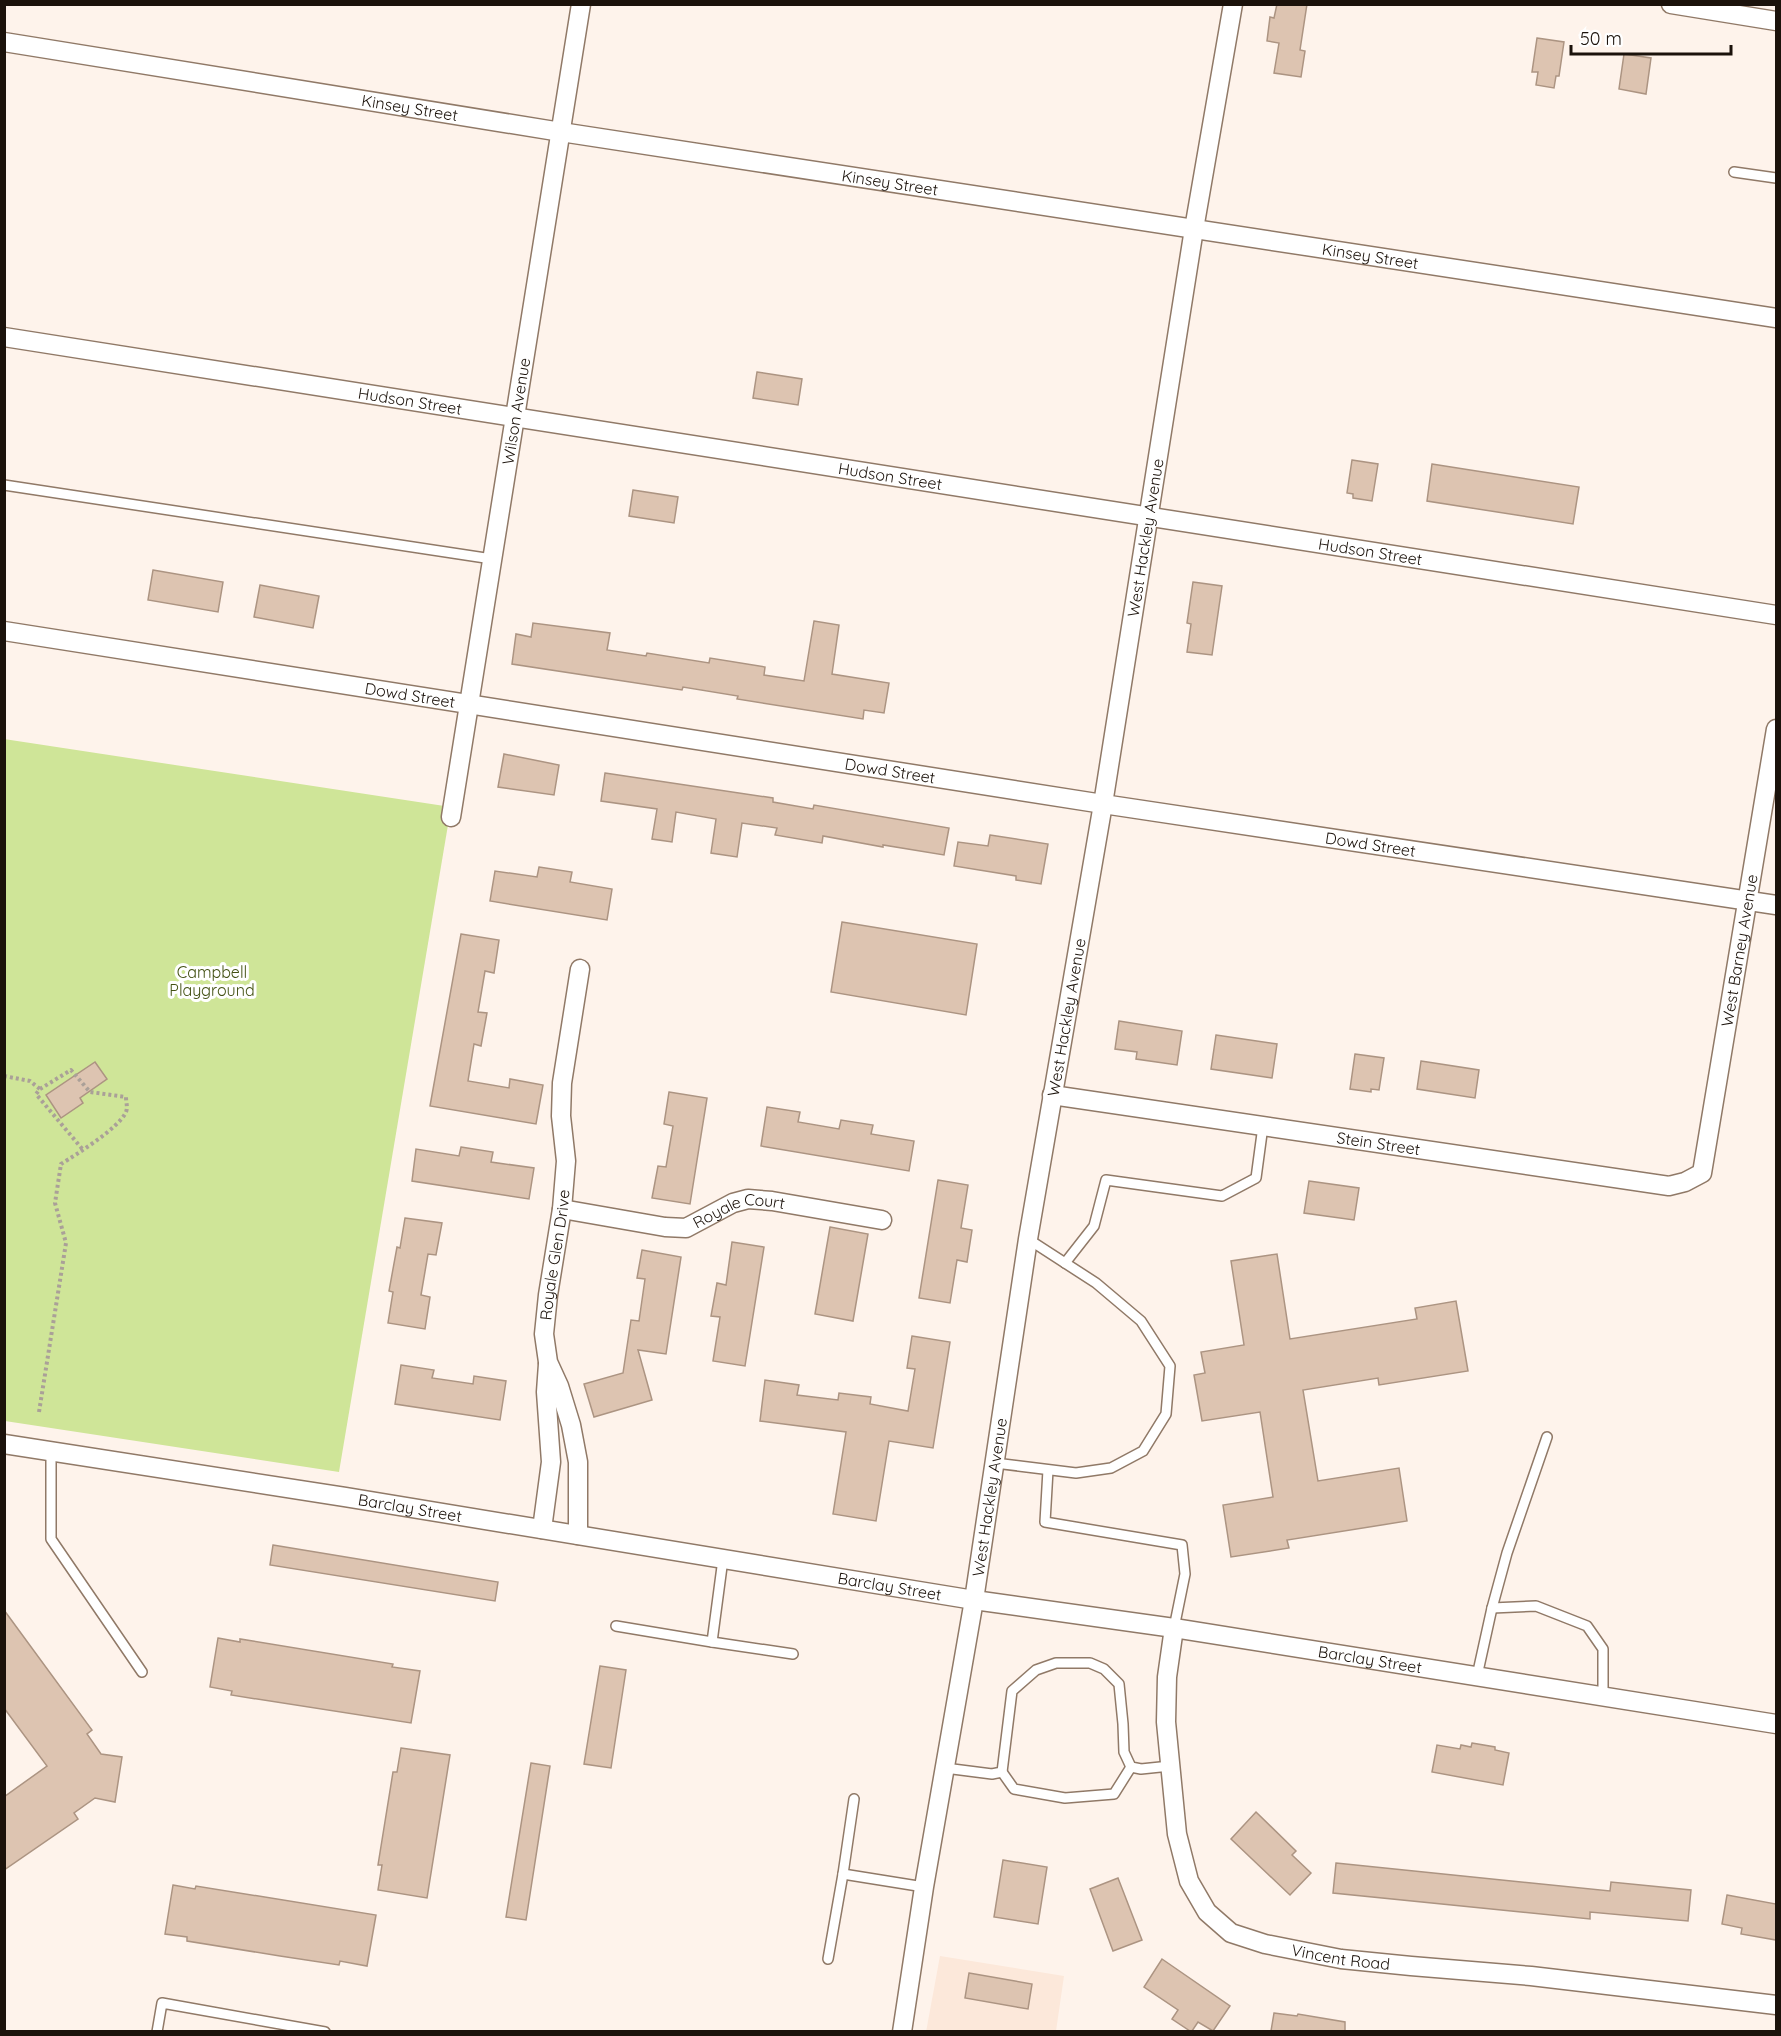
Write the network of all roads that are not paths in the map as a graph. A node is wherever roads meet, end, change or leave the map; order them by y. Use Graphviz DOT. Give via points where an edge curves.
graph roads {
  1 [pos="581,4"];
  2 [pos="1233,4"];
  3 [pos="1671,4"];
  4 [pos="1776,21"];
  5 [pos="4,42"];
  6 [pos="561,132"];
  7 [pos="1734,172"];
  8 [pos="1776,178"];
  9 [pos="1194,229"];
  10 [pos="1776,318"];
  11 [pos="4,337"];
  12 [pos="514,418"];
  13 [pos="4,485"];
  14 [pos="1148,517"];
  15 [pos="492,559"];
  16 [pos="1776,615"];
  17 [pos="4,631"];
  18 [pos="468,705"];
  19 [pos="1776,729"];
  20 [pos="1103,804"];
  21 [pos="451,817"];
  22 [pos="1748,901"];
  23 [pos="1776,905"];
  24 [pos="580,969"];
  25 [pos="1052,1095"];
  26 [pos="1263,1126"];
  27 [pos="1702,1173"];
  28 [pos="562,1209"];
  29 [pos="882,1220"];
  30 [pos="1028,1239"];
  31 [pos="1065,1263"];
  32 [pos="548,1362"];
  33 [pos="1547,1437"];
  34 [pos="4,1444"];
  35 [pos="51,1451"];
  36 [pos="995,1463"];
  37 [pos="1048,1470"];
  38 [pos="542,1529"];
  39 [pos="578,1535"];
  40 [pos="723,1559"];
  41 [pos="974,1600"];
  42 [pos="1492,1608"];
  43 [pos="616,1626"];
  44 [pos="1174,1628"];
  45 [pos="712,1642"];
  46 [pos="793,1654"];
  47 [pos="142,1672"];
  48 [pos="1477,1676"];
  49 [pos="1603,1696"];
  50 [pos="1776,1724"];
  51 [pos="1170,1766"];
  52 [pos="1131,1767"];
  53 [pos="945,1768"];
  54 [pos="1002,1772"];
  55 [pos="854,1799"];
  56 [pos="843,1874"];
  57 [pos="924,1887"];
  58 [pos="828,1959"];
  59 [pos="1776,2005"];
  60 [pos="157,2031"];
  61 [pos="324,2031"];
  62 [pos="902,2031"];
  1 -- 6 [label="street, Wilson Avenue"];
  2 -- 9 [label="street, West Hackley Avenue"];
  3 -- 4 [label="street"];
  5 -- 6 [label="street, Kinsey Street"];
  6 -- 9 [label="street, Kinsey Street"];
  6 -- 12 [label="street, Wilson Avenue"];
  7 -- 8 [label="lane"];
  9 -- 10 [label="street, Kinsey Street"];
  9 -- 14 [label="street, West Hackley Avenue"];
  11 -- 12 [label="street, Hudson Street"];
  12 -- 14 [label="street, Hudson Street"];
  12 -- 15 [label="street, Wilson Avenue"];
  13 -- 15 [label="lane"];
  14 -- 16 [label="street, Hudson Street"];
  14 -- 20 [label="street, West Hackley Avenue"];
  15 -- 18 [label="street, Wilson Avenue"];
  17 -- 18 [label="street, Dowd Street"];
  18 -- 20 [label="street, Dowd Street"];
  18 -- 21 [label="street, Wilson Avenue"];
  19 -- 22 [label="street, West Barney Avenue"];
  20 -- 22 [label="street, Dowd Street"];
  20 -- 25 [label="street, West Hackley Avenue"];
  22 -- 23 [label="street, Dowd Street"];
  22 -- 27 [label="street, West Barney Avenue"];
  24 -- 28 [label="street, Royale Glen Drive" via="562,1083 566,1161"];
  25 -- 26 [label="street, Stein Street"];
  25 -- 30 [label="street, West Hackley Avenue"];
  26 -- 27 [label="street, Stein Street" via="1668,1186"];
  26 -- 31 [label="lane" via="1256,1178 1222,1196 1106,1180 1094,1226"];
  28 -- 29 [label="street, Royale Court" via="686,1228 748,1199"];
  28 -- 32 [label="street, Royale Glen Drive" via="544,1334"];
  30 -- 31 [label="lane"];
  30 -- 36 [label="street, West Hackley Avenue"];
  31 -- 37 [label="lane" via="1096,1283 1141,1322 1170,1366 1166,1414 1143,1451 1111,1468 1076,1473"];
  32 -- 38 [label="street" via="551,1462"];
  32 -- 39 [label="street, Royale Glen Drive" via="571,1425 578,1462"];
  33 -- 42 [label="lane"];
  34 -- 35 [label="street, Barclay Street"];
  35 -- 38 [label="street, Barclay Street"];
  35 -- 47 [label="lane" via="51,1539"];
  36 -- 37 [label="lane"];
  36 -- 41 [label="street, West Hackley Avenue"];
  37 -- 44 [label="lane" via="1045,1522 1182,1545 1185,1574"];
  38 -- 39 [label="street, Barclay Street"];
  39 -- 40 [label="street, Barclay Street"];
  40 -- 41 [label="street, Barclay Street"];
  40 -- 45 [label="lane"];
  41 -- 44 [label="street, Barclay Street"];
  41 -- 53 [label="street, West Hackley Avenue"];
  42 -- 48 [label="lane"];
  42 -- 49 [label="lane" via="1536,1606 1587,1626 1604,1649"];
  43 -- 45 [label="lane"];
  44 -- 48 [label="street, Barclay Street"];
  44 -- 51 [label="street, Vincent Road" via="1167,1677"];
  45 -- 46 [label="lane"];
  48 -- 49 [label="street, Barclay Street"];
  49 -- 50 [label="street, Barclay Street"];
  51 -- 52 [label="lane"];
  51 -- 59 [label="street, Vincent Road" via="1177,1833 1189,1881 1207,1912 1231,1933 1341,1959 1531,1976"];
  52 -- 54 [label="lane" via="1114,1794 1065,1798 1014,1790"];
  52 -- 54 [label="lane" via="1124,1752 1119,1684 1104,1669 1090,1663 1056,1662 1036,1670 1012,1691"];
  53 -- 54 [label="lane"];
  53 -- 57 [label="street, West Hackley Avenue"];
  55 -- 56 [label="lane"];
  56 -- 57 [label="lane"];
  56 -- 58 [label="lane"];
  57 -- 62 [label="street, West Hackley Avenue"];
  60 -- 61 [label="lane" via="162,2003"];
}
